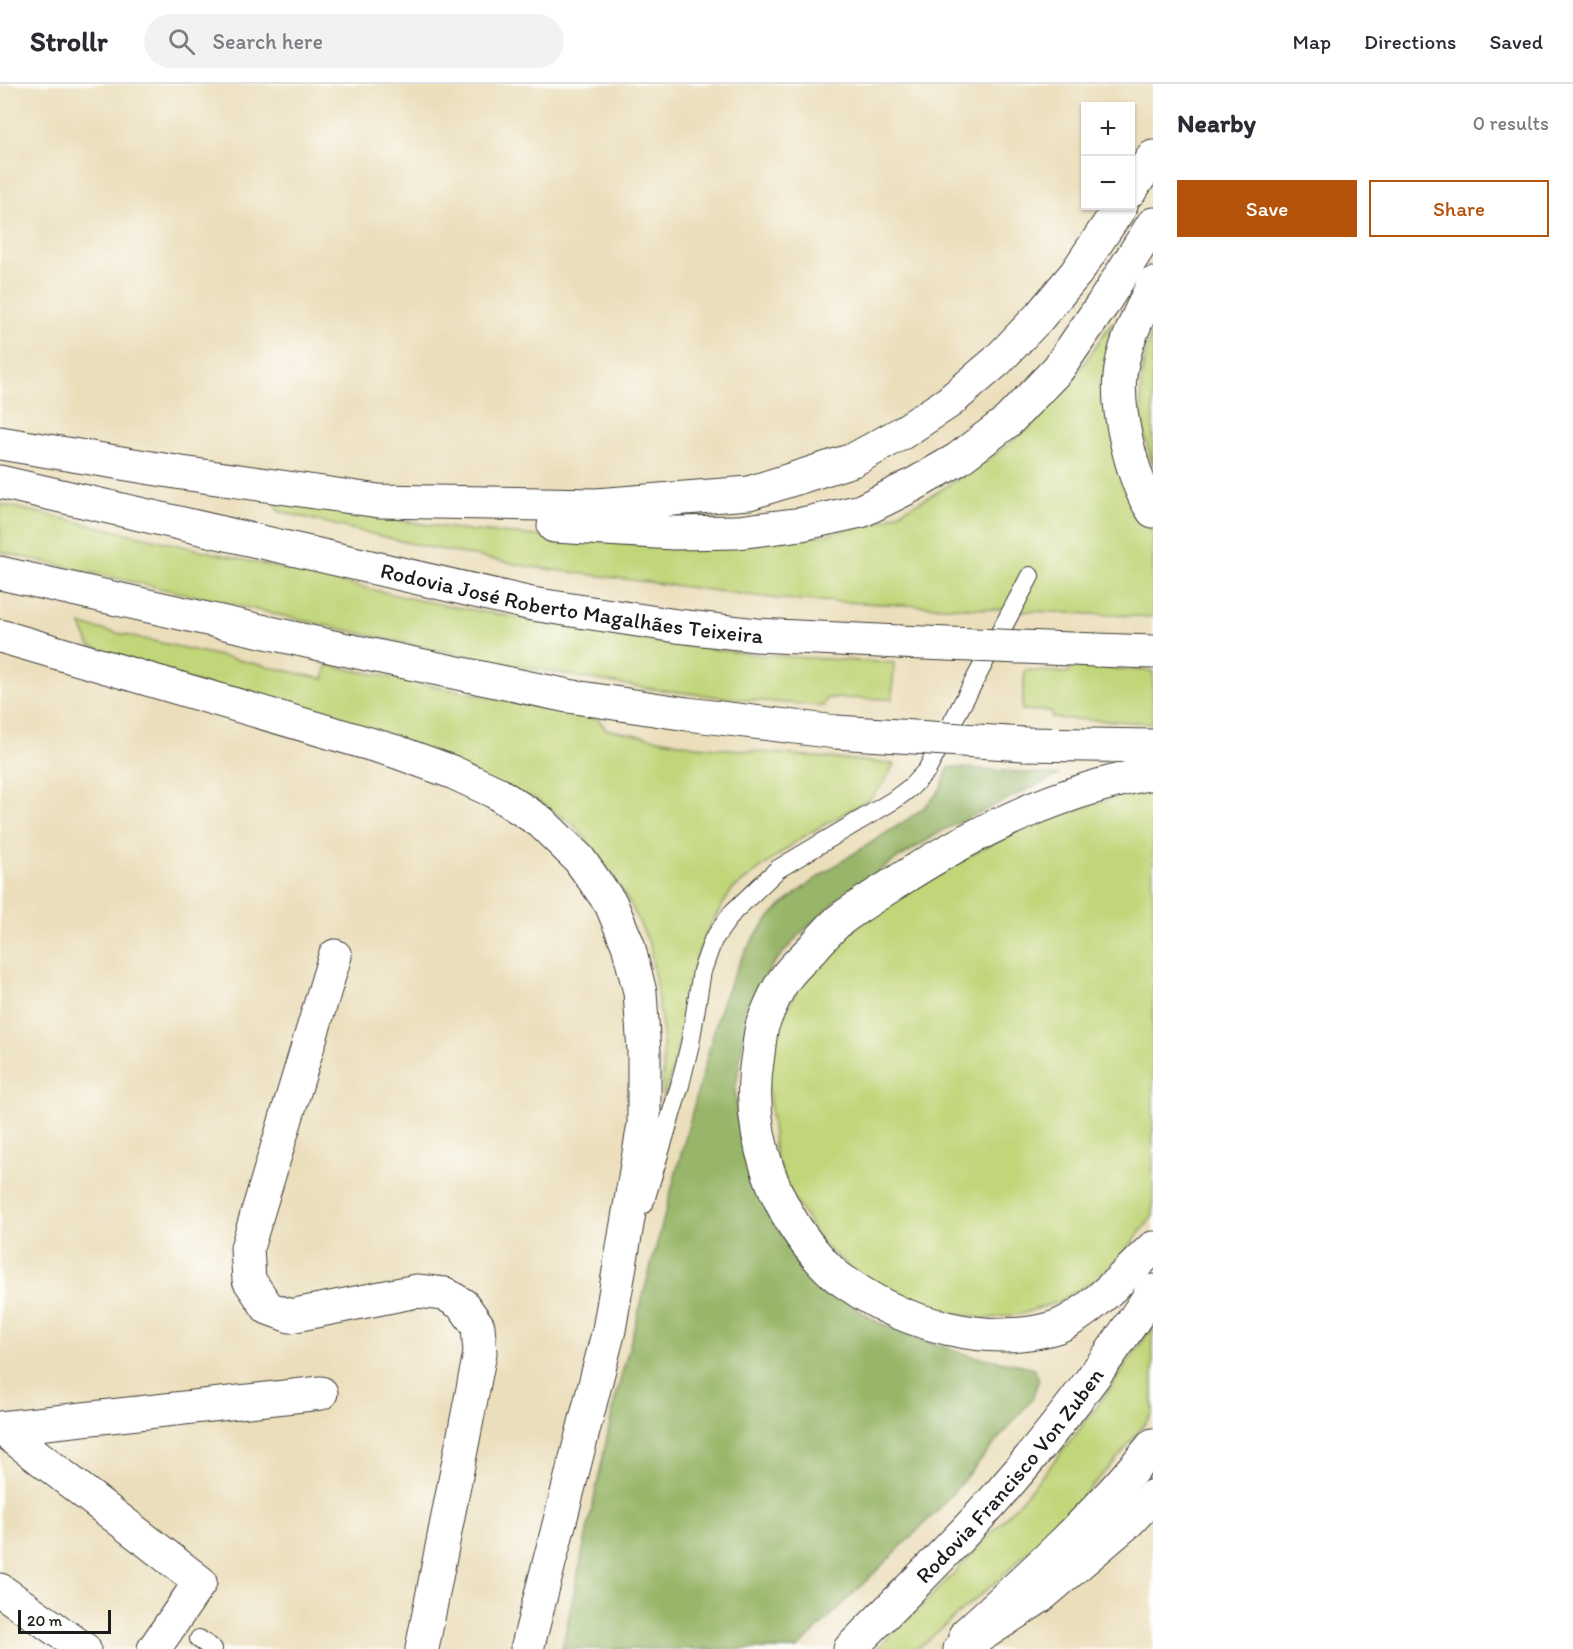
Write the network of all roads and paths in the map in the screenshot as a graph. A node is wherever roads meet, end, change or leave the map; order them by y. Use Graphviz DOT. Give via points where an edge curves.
graph roads {
  1 [pos="1153,157"];
  2 [pos="1135,185"];
  3 [pos="1118,210"];
  4 [pos="1153,224"];
  5 [pos="1153,284"];
  6 [pos="0,442"];
  7 [pos="0,482"];
  8 [pos="379,501"];
  9 [pos="1153,511"];
  10 [pos="0,573"];
  11 [pos="1030,576"];
  12 [pos="0,636"];
  13 [pos="1153,652"];
  14 [pos="1153,746"];
  15 [pos="1153,773"];
  16 [pos="335,956"];
  17 [pos="1153,1248"];
  18 [pos="1153,1291"];
  19 [pos="609,1330"];
  20 [pos="321,1393"];
  21 [pos="1,1428"];
  22 [pos="1153,1445"];
  23 [pos="1153,1496"];
  24 [pos="0,1590"];
  25 [pos="84,1649"];
  26 [pos="154,1649"];
  27 [pos="423,1649"];
  28 [pos="527,1649"];
  29 [pos="850,1649"];
  30 [pos="949,1649"];
  31 [pos="960,1649"];
  1 -- 2 [label="main road"];
  3 -- 8 [label="main road" via="1076,273 997,362 949,402 853,460 749,493 698,498 596,505"];
  4 -- 8 [label="main road" via="1058,369 1008,421 958,459 861,511 738,532 674,533 521,523"];
  5 -- 9 [label="main road" via="1129,338 1120,377 1123,423 1132,464"];
  6 -- 8 [label="main road"];
  7 -- 13 [label="main road, Rodovia José Roberto Magalhães Teixeira, bridge" via="532,604 666,624 756,635"];
  10 -- 14 [label="main road, bridge" via="568,696 687,714 836,732 1024,744"];
  11 -- 19 [label="lane" via="927,770 894,800 778,869 733,912 713,940 702,971 680,1085"];
  12 -- 19 [label="main road" via="397,752 452,772 495,792 541,822 579,859 611,904 628,945 640,992 644,1052 644,1124"];
  15 -- 17 [label="main road" via="1124,778 1013,816 927,862 838,921 785,977 762,1027 754,1078 755,1125 767,1169 784,1209 834,1274 872,1301 913,1318 970,1332 1014,1335 1056,1328 1092,1305"];
  16 -- 27 [label="main road" via="247,1248 249,1280 268,1308 290,1316 417,1291 445,1294 463,1305 478,1326 480,1353"];
  18 -- 29 [label="main road, Rodovia Francisco Von Zuben" via="1064,1416 1001,1492"];
  19 -- 28 [label="main road"];
  20 -- 21 [label="main road"];
  21 -- 26 [label="main road" via="200,1582"];
  22 -- 30 [label="main road" via="1049,1558"];
  23 -- 31 [label="main road" via="1041,1596"];
  24 -- 25 [label="main road"];
}
